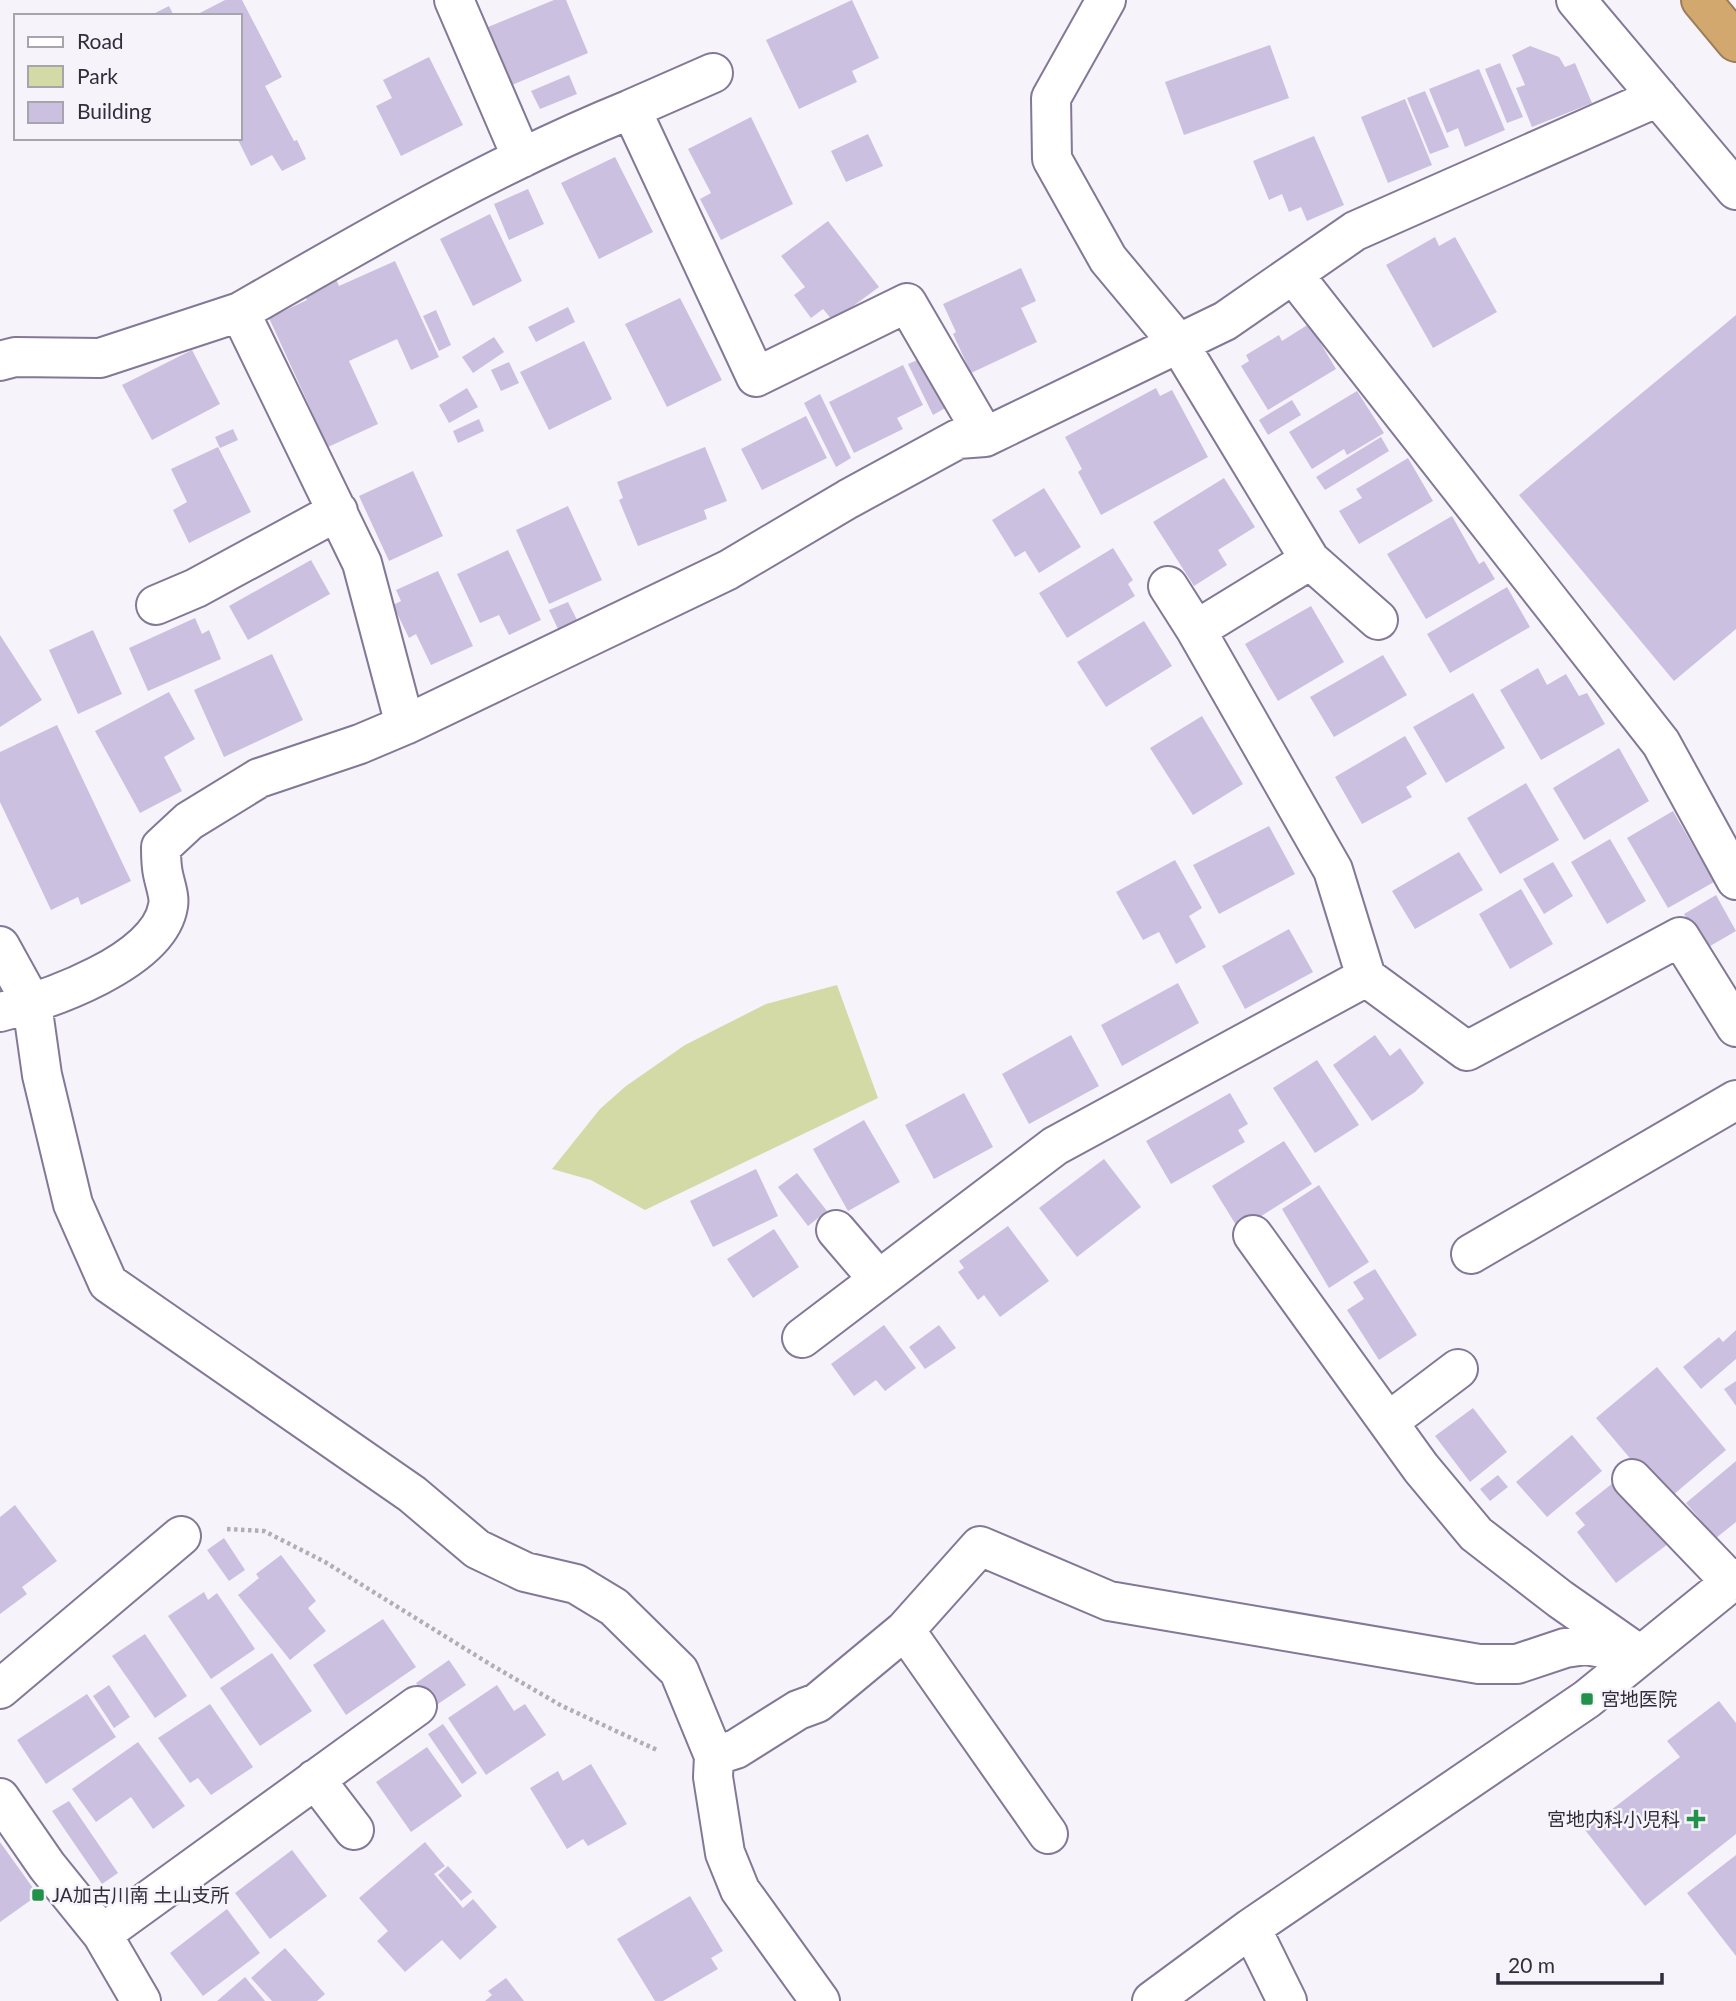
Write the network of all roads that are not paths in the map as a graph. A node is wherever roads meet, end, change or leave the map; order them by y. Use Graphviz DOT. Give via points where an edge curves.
graph roads {
  1 [pos="454,0"];
  2 [pos="1106,0"];
  3 [pos="1576,0"];
  4 [pos="1701,0"];
  5 [pos="1736,42"];
  6 [pos="713,73"];
  7 [pos="1658,97"];
  8 [pos="631,109"];
  9 [pos="522,158"];
  10 [pos="1736,190"];
  11 [pos="1293,274"];
  12 [pos="240,312"];
  13 [pos="1179,344"];
  14 [pos="0,360"];
  15 [pos="985,438"];
  16 [pos="338,511"];
  17 [pos="1310,560"];
  18 [pos="1168,586"];
  19 [pos="156,605"];
  20 [pos="1378,620"];
  21 [pos="1196,630"];
  22 [pos="405,725"];
  23 [pos="1736,880"];
  24 [pos="0,946"];
  25 [pos="1366,977"];
  26 [pos="16,1008"];
  27 [pos="1736,1027"];
  28 [pos="1736,1100"];
  29 [pos="836,1230"];
  30 [pos="1253,1235"];
  31 [pos="1471,1254"];
  32 [pos="878,1279"];
  33 [pos="802,1338"];
  34 [pos="1458,1369"];
  35 [pos="1388,1422"];
  36 [pos="1632,1479"];
  37 [pos="181,1536"];
  38 [pos="1733,1580"];
  39 [pos="905,1630"];
  40 [pos="1641,1655"];
  41 [pos="0,1689"];
  42 [pos="417,1706"];
  43 [pos="714,1766"];
  44 [pos="316,1779"];
  45 [pos="0,1798"];
  46 [pos="354,1830"];
  47 [pos="1048,1834"];
  48 [pos="1251,1928"];
  49 [pos="102,1934"];
  50 [pos="141,2001"];
  51 [pos="820,2001"];
  52 [pos="1152,2001"];
  53 [pos="1287,2001"];
  1 -- 9 [label="street"];
  2 -- 13 [label="street" via="1051,98 1052,159 1108,259"];
  3 -- 7 [label="street"];
  4 -- 5 [label="highway"];
  6 -- 8 [label="street"];
  7 -- 10 [label="street"];
  7 -- 11 [label="street" via="1355,231"];
  8 -- 9 [label="street"];
  8 -- 15 [label="street" via="756,377 906,303"];
  9 -- 12 [label="street"];
  11 -- 13 [label="street" via="1225,321"];
  11 -- 23 [label="street" via="1661,743"];
  12 -- 14 [label="street" via="100,358"];
  12 -- 16 [label="street"];
  13 -- 15 [label="street"];
  13 -- 17 [label="street"];
  15 -- 22 [label="street" via="958,439 728,570"];
  16 -- 19 [label="street"];
  16 -- 22 [label="street" via="362,563"];
  17 -- 20 [label="street"];
  17 -- 21 [label="street"];
  18 -- 21 [label="street"];
  21 -- 25 [label="street" via="1333,870"];
  22 -- 26 [label="street" via="259,778 189,821 161,847 169,904 163,924 147,944 87,983"];
  24 -- 26 [label="street"];
  25 -- 27 [label="street" via="1467,1051 1679,937"];
  25 -- 32 [label="street" via="1055,1146"];
  26 -- 43 [label="street" via="42,1075 73,1204 108,1283 412,1494 477,1549 525,1572 576,1584 614,1607 679,1671"];
  28 -- 31 [label="street"];
  29 -- 32 [label="street"];
  30 -- 35 [label="street"];
  32 -- 33 [label="street"];
  34 -- 35 [label="street"];
  35 -- 40 [label="street" via="1476,1534"];
  36 -- 38 [label="street"];
  37 -- 41 [label="street"];
  38 -- 40 [label="street"];
  39 -- 40 [label="street" via="980,1546 1109,1601 1479,1664 1517,1664 1586,1645"];
  39 -- 43 [label="street" via="817,1703 798,1710"];
  39 -- 47 [label="street"];
  40 -- 48 [label="street" via="1587,1699"];
  42 -- 44 [label="street"];
  43 -- 51 [label="street" via="725,1853 740,1890"];
  44 -- 46 [label="street"];
  44 -- 49 [label="street"];
  45 -- 49 [label="street" via="47,1867"];
  48 -- 52 [label="street"];
  48 -- 53 [label="street"];
  49 -- 50 [label="street"];
}
